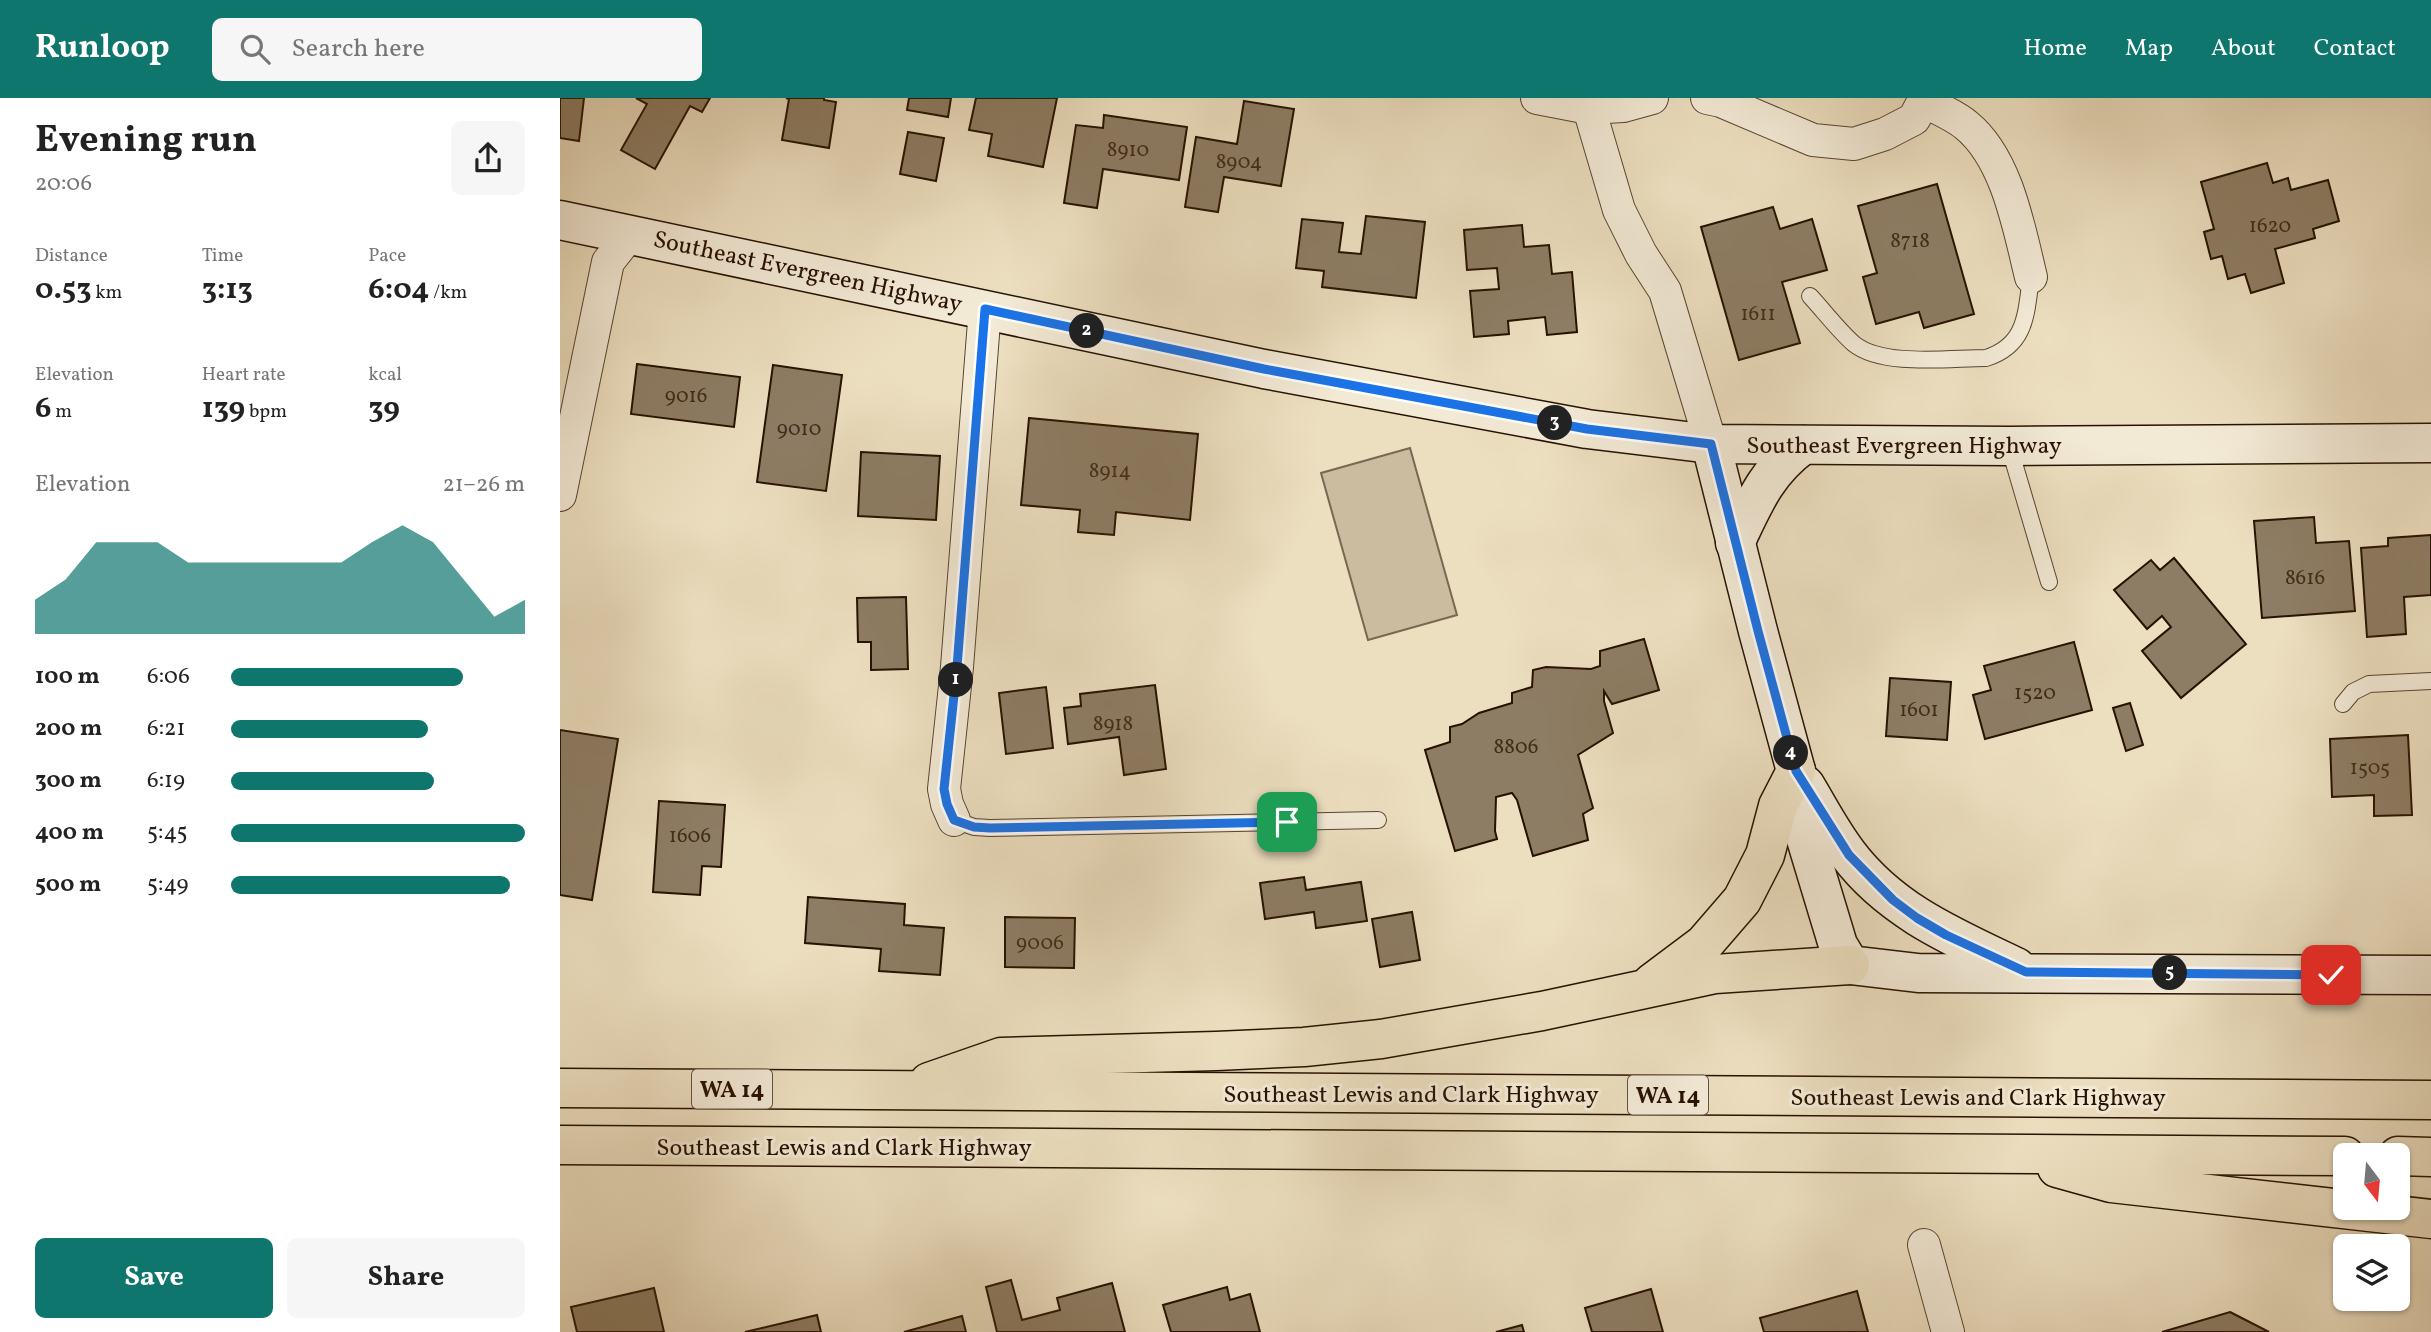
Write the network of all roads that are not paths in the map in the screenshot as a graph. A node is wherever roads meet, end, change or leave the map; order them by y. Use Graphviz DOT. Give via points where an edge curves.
graph roads {
  1 [pos="1537,98"];
  2 [pos="1652,98"];
  3 [pos="1707,98"];
  4 [pos="1924,99"];
  5 [pos="1588,103"];
  6 [pos="560,220"];
  7 [pos="631,233"];
  8 [pos="2031,277"];
  9 [pos="1810,296"];
  10 [pos="985,309"];
  11 [pos="2431,443"];
  12 [pos="1711,444"];
  13 [pos="1803,445"];
  14 [pos="2009,446"];
  15 [pos="560,495"];
  16 [pos="1735,544"];
  17 [pos="2049,583"];
  18 [pos="2431,681"];
  19 [pos="2343,704"];
  20 [pos="1796,771"];
  21 [pos="954,820"];
  22 [pos="1378,820"];
  23 [pos="1850,965"];
  24 [pos="2026,972"];
  25 [pos="2431,975"];
  26 [pos="1647,987"];
  27 [pos="560,1088"];
  28 [pos="904,1091"];
  29 [pos="2431,1100"];
  30 [pos="560,1145"];
  31 [pos="2008,1154"];
  32 [pos="2333,1156"];
  33 [pos="2410,1156"];
  34 [pos="2431,1157"];
  35 [pos="2431,1219"];
  36 [pos="1924,1245"];
  37 [pos="1948,1332"];
  1 -- 5 [label="street"];
  2 -- 5 [label="street" via="1623,106"];
  3 -- 4 [label="street" via="1813,140 1854,144 1914,119"];
  4 -- 8 [label="street" via="1966,124 1995,158"];
  5 -- 12 [label="street" via="1619,210 1665,291"];
  6 -- 7 [label="street, Southeast Evergreen Highway"];
  7 -- 10 [label="street, Southeast Evergreen Highway"];
  7 -- 15 [label="street" via="608,262"];
  8 -- 9 [label="lane" via="2024,325 2014,342 1986,358 1875,356 1854,344"];
  10 -- 12 [label="street, Southeast Evergreen Highway" via="1264,369 1587,429"];
  10 -- 21 [label="street" via="944,789"];
  11 -- 14 [label="street, Southeast Evergreen Highway"];
  12 -- 13 [label="street, Southeast Evergreen Highway"];
  12 -- 16 [label="street"];
  13 -- 14 [label="street, Southeast Evergreen Highway"];
  13 -- 16 [label="street" via="1763,485"];
  14 -- 17 [label="lane"];
  16 -- 20 [label="street"];
  18 -- 19 [label="lane" via="2369,684"];
  20 -- 23 [label="street" via="1796,806 1838,945"];
  20 -- 24 [label="street" via="1849,855 1893,900 1946,935"];
  20 -- 26 [label="highway" via="1779,806 1765,855 1742,900 1704,944"];
  21 -- 22 [label="lane" via="990,828"];
  23 -- 24 [label="street" via="1918,973"];
  23 -- 26 [label="highway" via="1715,974"];
  24 -- 25 [label="street"];
  26 -- 28 [label="highway" via="1530,1014 1381,1039 1304,1047 1001,1057"];
  27 -- 28 [label="highway, Southeast Lewis and Clark Highway / WA 14"];
  28 -- 29 [label="highway, Southeast Lewis and Clark Highway / WA 14"];
  30 -- 31 [label="highway, Southeast Lewis and Clark Highway / WA 14"];
  31 -- 32 [label="highway, Southeast Lewis and Clark Highway / WA 14"];
  31 -- 35 [label="highway" via="2111,1183"];
  33 -- 34 [label="highway"];
  36 -- 37 [label="street"];
}
